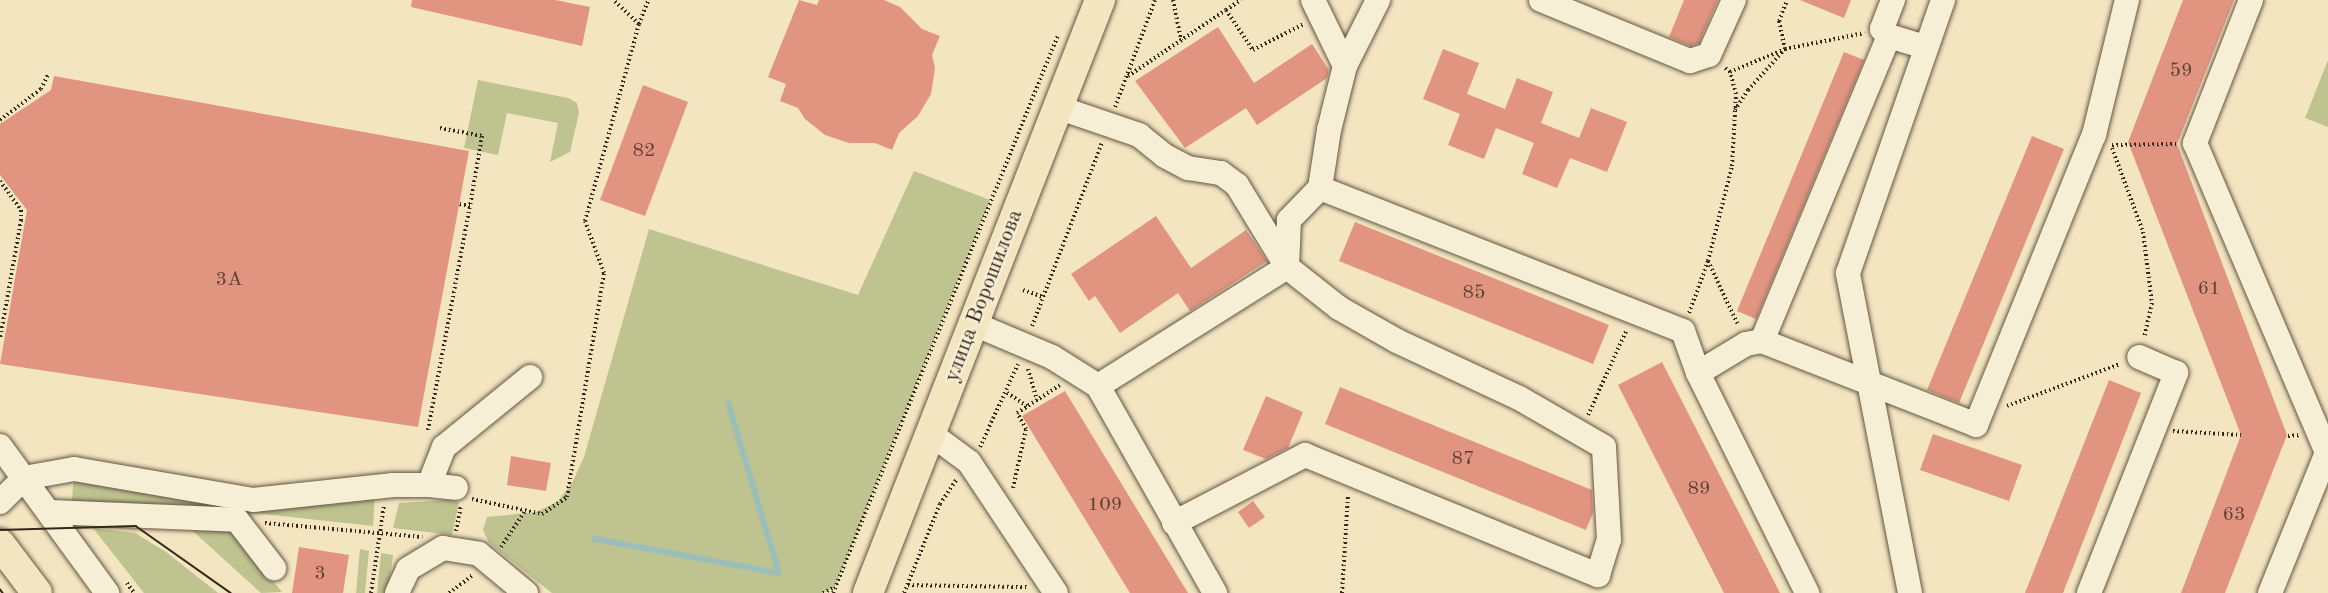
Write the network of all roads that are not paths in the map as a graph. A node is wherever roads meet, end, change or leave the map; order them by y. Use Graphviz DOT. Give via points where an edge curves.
graph roads {
  1 [pos="1100,0"];
  2 [pos="1377,0"];
  3 [pos="1541,0"];
  4 [pos="1734,0"];
  5 [pos="1893,0"];
  6 [pos="1943,0"];
  7 [pos="2127,0"];
  8 [pos="2251,0"];
  9 [pos="1317,8"];
  10 [pos="1886,32"];
  11 [pos="1925,47"];
  12 [pos="1346,66"];
  13 [pos="1057,107"];
  14 [pos="1320,188"];
  15 [pos="1287,267"];
  16 [pos="974,324"];
  17 [pos="1754,342"];
  18 [pos="2139,357"];
  19 [pos="1698,373"];
  20 [pos="530,376"];
  21 [pos="1089,380"];
  22 [pos="1872,387"];
  23 [pos="931,434"];
  24 [pos="0,446"];
  25 [pos="2327,452"];
  26 [pos="24,478"];
  27 [pos="429,485"];
  28 [pos="459,493"];
  29 [pos="0,502"];
  30 [pos="50,512"];
  31 [pos="1174,523"];
  32 [pos="0,544"];
  33 [pos="274,568"];
  34 [pos="1045,590"];
  35 [pos="38,593"];
  36 [pos="108,593"];
  37 [pos="397,593"];
  38 [pos="526,593"];
  39 [pos="868,593"];
  40 [pos="1215,593"];
  41 [pos="1808,593"];
  42 [pos="1910,593"];
  43 [pos="2089,593"];
  44 [pos="2270,593"];
  1 -- 13 [label="main road, улица Ворошилова"];
  2 -- 12 [label="street"];
  3 -- 4 [label="street" via="1690,61 1709,55"];
  5 -- 10 [label="street"];
  6 -- 11 [label="street"];
  7 -- 22 [label="street" via="2100,147 1976,425"];
  8 -- 25 [label="street" via="2195,142"];
  9 -- 12 [label="street"];
  10 -- 11 [label="street"];
  10 -- 17 [label="street"];
  11 -- 22 [label="street" via="1848,273"];
  12 -- 14 [label="street" via="1329,130"];
  13 -- 15 [label="street" via="1139,135 1188,168 1221,173 1237,185"];
  13 -- 16 [label="main road, улица Ворошилова"];
  14 -- 15 [label="street" via="1289,220"];
  14 -- 19 [label="street" via="1683,330"];
  15 -- 21 [label="street"];
  15 -- 31 [label="street" via="1359,319 1519,398 1604,447 1609,540 1598,575 1305,455"];
  16 -- 21 [label="street"];
  16 -- 23 [label="main road, улица Ворошилова"];
  17 -- 19 [label="street"];
  17 -- 22 [label="street"];
  18 -- 43 [label="street" via="2176,373"];
  19 -- 41 [label="street"];
  20 -- 27 [label="street" via="444,447"];
  21 -- 31 [label="street"];
  22 -- 42 [label="street"];
  23 -- 34 [label="street" via="969,462"];
  23 -- 39 [label="main road, улица Ворошилова"];
  24 -- 26 [label="street"];
  25 -- 44 [label="street"];
  26 -- 27 [label="street" via="74,469 253,500"];
  26 -- 29 [label="street"];
  26 -- 30 [label="street"];
  27 -- 28 [label="street"];
  30 -- 33 [label="street" via="237,520"];
  30 -- 36 [label="street"];
  31 -- 40 [label="street"];
  32 -- 35 [label="main road"];
  37 -- 38 [label="street" via="408,569 443,548 479,554"];
}
